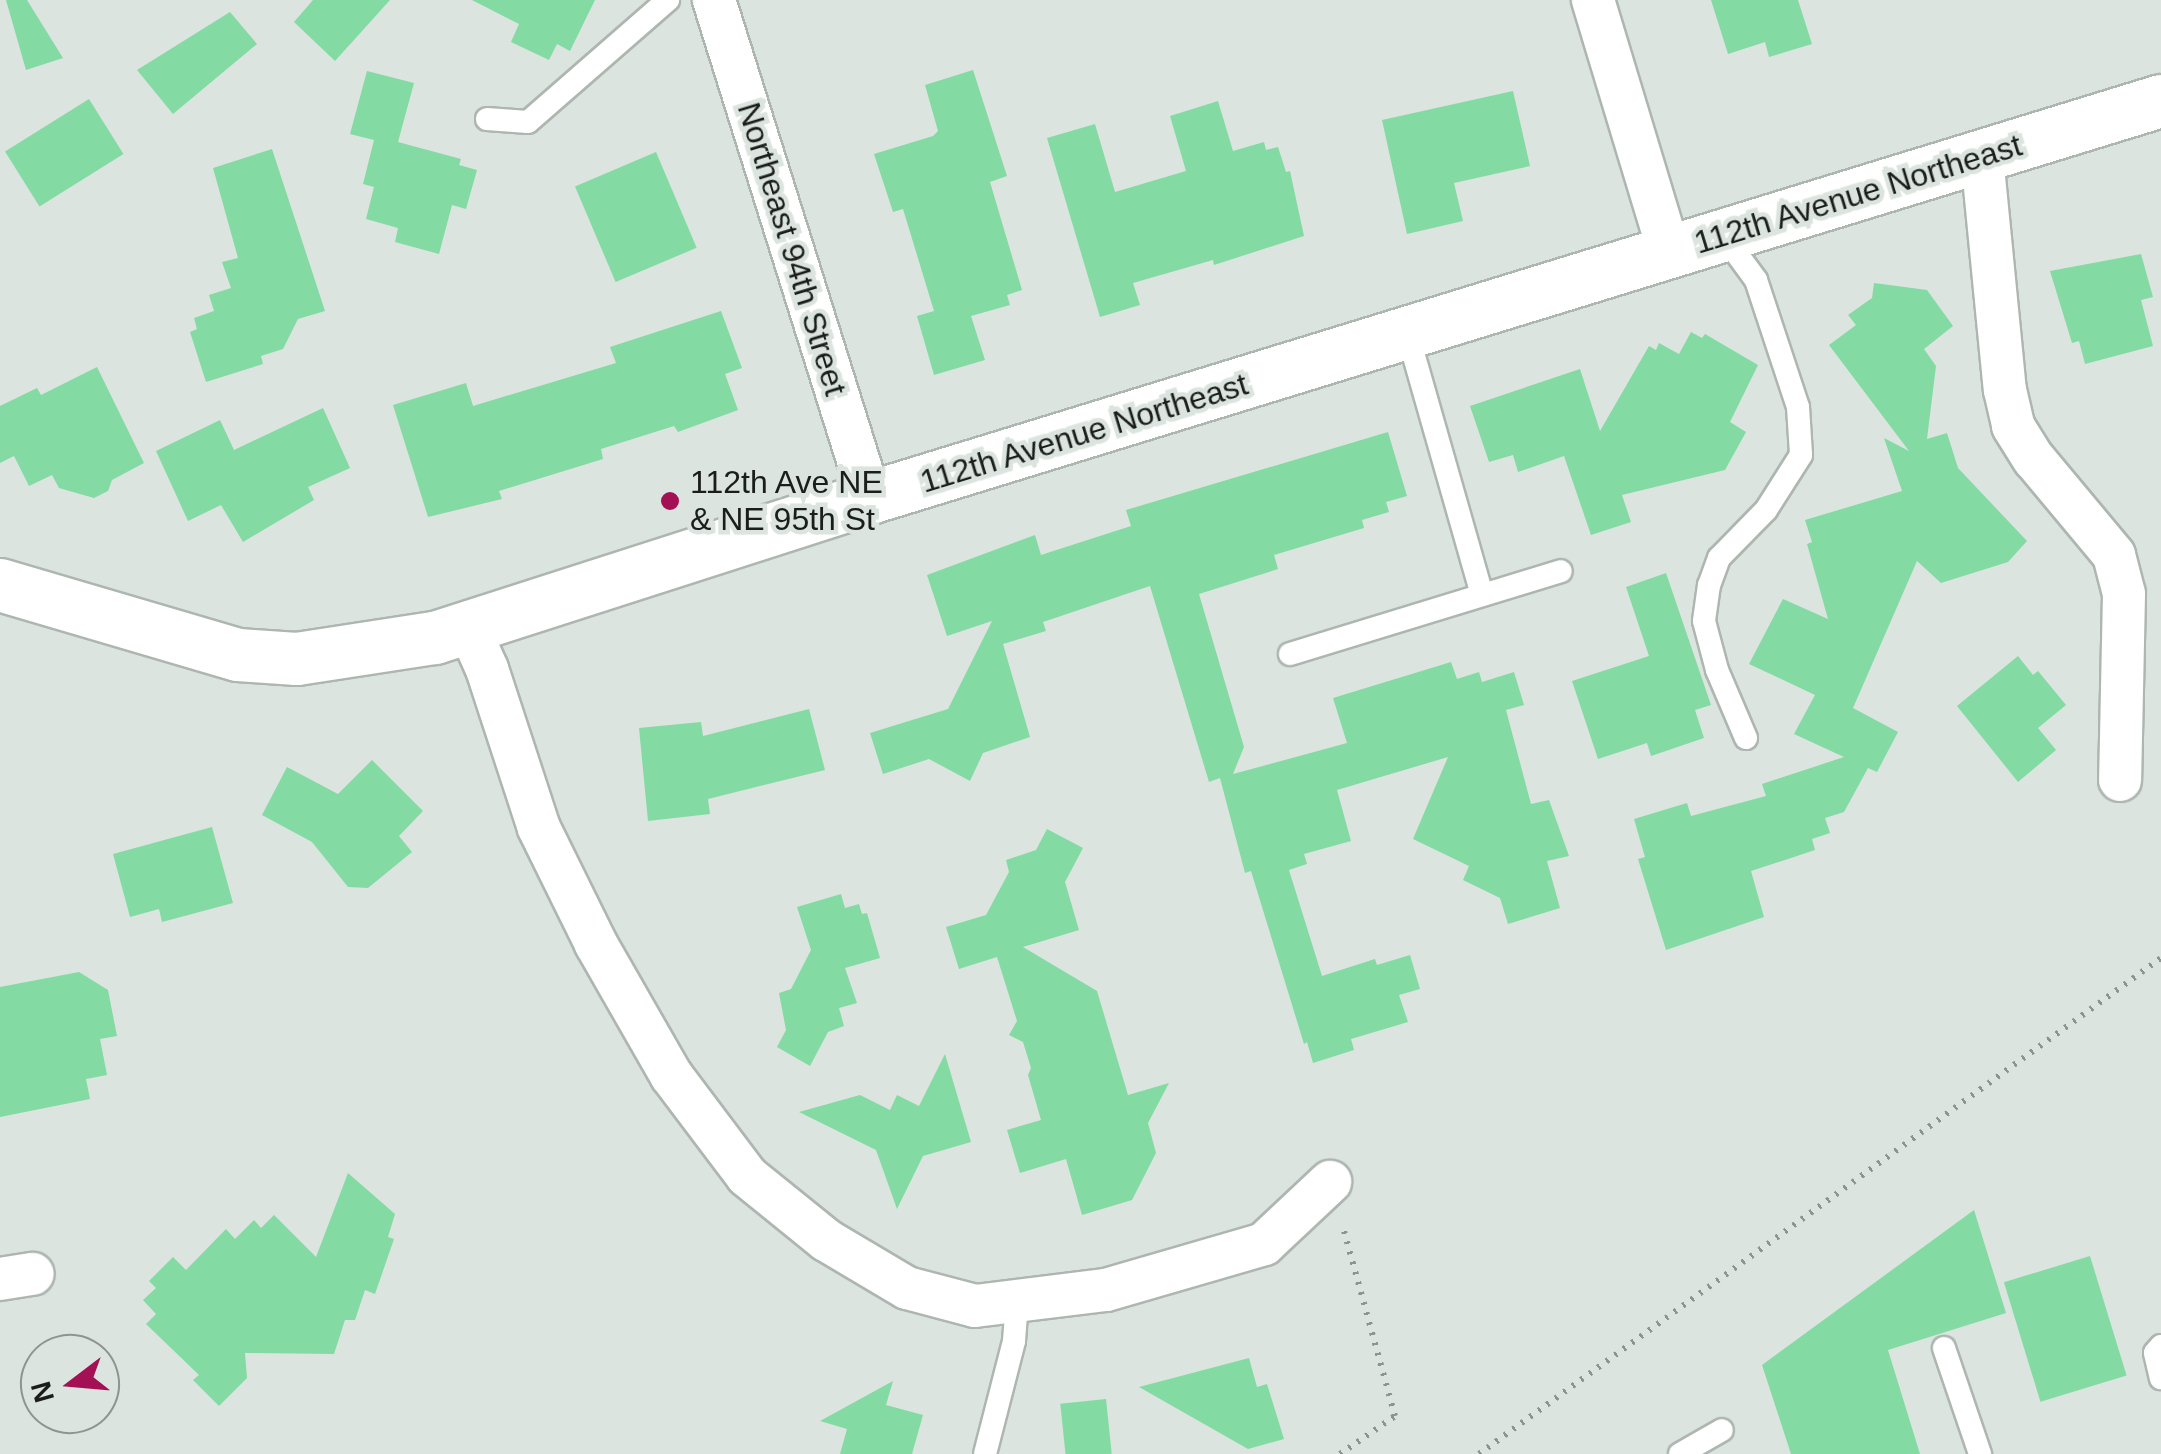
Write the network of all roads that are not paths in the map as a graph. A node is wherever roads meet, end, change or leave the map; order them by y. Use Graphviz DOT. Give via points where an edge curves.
graph roads {
  1 [pos="668,0"];
  2 [pos="714,0"];
  3 [pos="1593,0"];
  4 [pos="2161,102"];
  5 [pos="487,119"];
  6 [pos="1982,157"];
  7 [pos="1723,235"];
  8 [pos="1670,251"];
  9 [pos="1408,335"];
  10 [pos="870,498"];
  11 [pos="1561,571"];
  12 [pos="0,585"];
  13 [pos="1482,595"];
  14 [pos="470,630"];
  15 [pos="1290,654"];
  16 [pos="1746,738"];
  17 [pos="2120,780"];
  18 [pos="1330,1182"];
  19 [pos="1017,1301"];
  20 [pos="2161,1346"];
  21 [pos="1944,1348"];
  22 [pos="2161,1378"];
  23 [pos="1722,1430"];
  24 [pos="985,1454"];
  25 [pos="1680,1454"];
  26 [pos="1980,1454"];
  1 -- 5 [label="lane" via="528,122"];
  2 -- 10 [label="street, Northeast 94th Street"];
  3 -- 8 [label="street"];
  4 -- 6 [label="street, 112th Avenue Northeast"];
  6 -- 7 [label="street, 112th Avenue Northeast"];
  6 -- 17 [label="street" via="2013,426 2114,555 2124,594"];
  7 -- 8 [label="street, 112th Avenue Northeast"];
  7 -- 16 [label="lane" via="1756,280 1798,407 1802,455 1766,510 1719,558 1709,585 1704,621"];
  8 -- 9 [label="street, 112th Avenue Northeast"];
  9 -- 10 [label="street, 112th Avenue Northeast"];
  9 -- 13 [label="lane"];
  10 -- 14 [label="street, 112th Avenue Northeast"];
  11 -- 13 [label="lane"];
  12 -- 14 [label="street, 112th Avenue Northeast" via="238,655 297,659"];
  13 -- 15 [label="lane"];
  14 -- 19 [label="street" via="539,828 596,944 671,1074 747,1176 826,1240 907,1288 975,1306"];
  18 -- 19 [label="street" via="1264,1244 1106,1290"];
  19 -- 24 [label="lane" via="1014,1342"];
  20 -- 22 [label="lane" via="2155,1352"];
  21 -- 26 [label="lane"];
  23 -- 25 [label="lane"];
}
